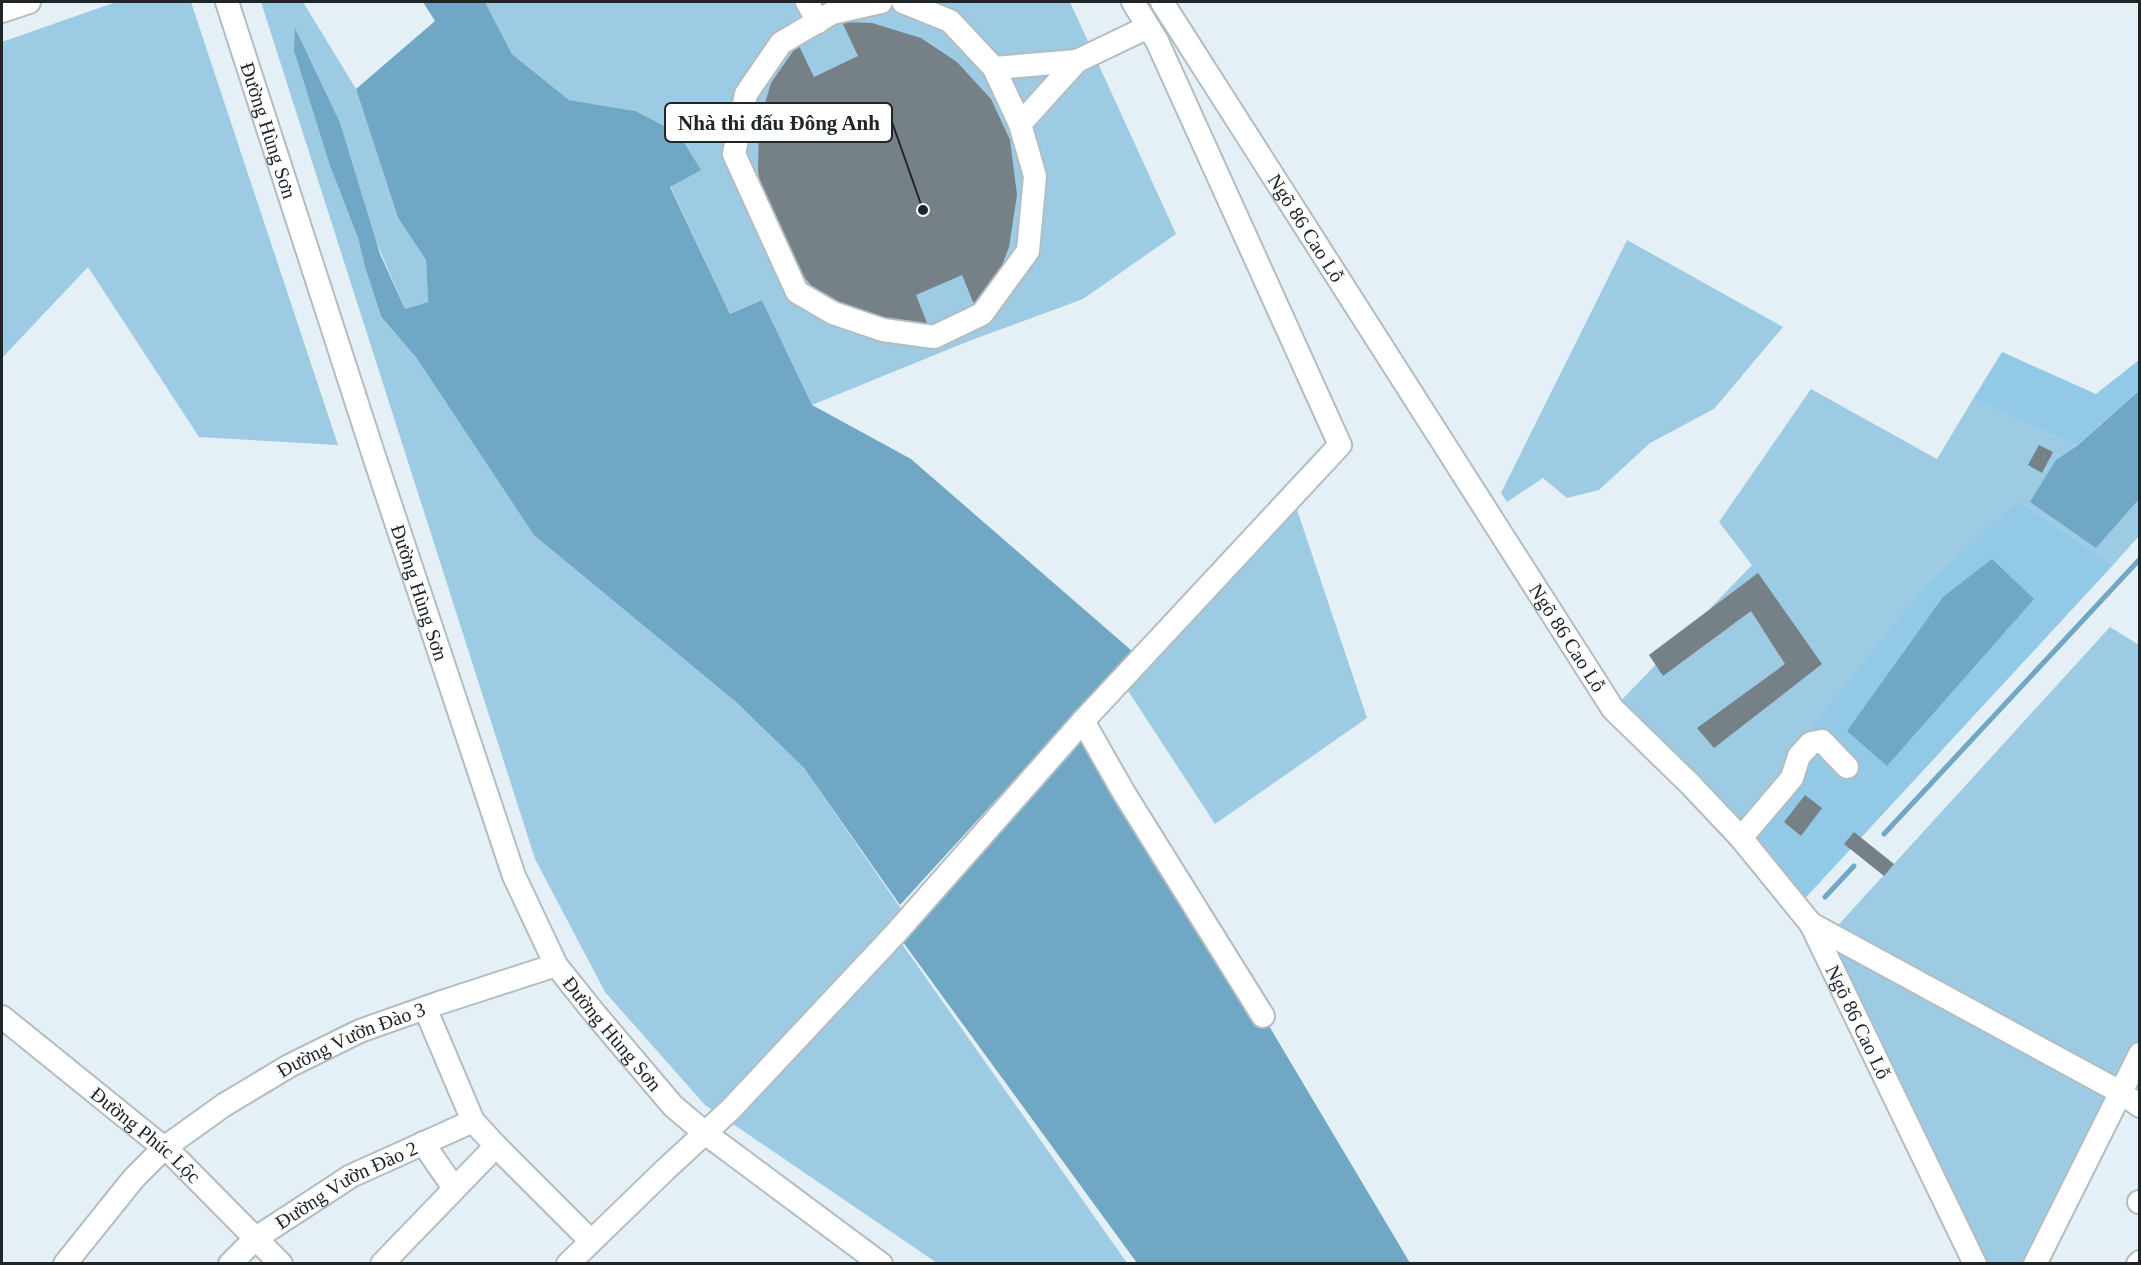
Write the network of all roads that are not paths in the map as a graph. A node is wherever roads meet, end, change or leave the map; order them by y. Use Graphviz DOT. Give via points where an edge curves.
graph roads {
  1 [pos="29,2"];
  2 [pos="227,2"];
  3 [pos="807,2"];
  4 [pos="881,2"];
  5 [pos="903,2"];
  6 [pos="1133,2"];
  7 [pos="1162,2"];
  8 [pos="2,11"];
  9 [pos="818,22"];
  10 [pos="1148,27"];
  11 [pos="1077,61"];
  12 [pos="994,68"];
  13 [pos="1020,124"];
  14 [pos="1083,721"];
  15 [pos="1847,767"];
  16 [pos="1741,838"];
  17 [pos="1811,924"];
  18 [pos="556,965"];
  19 [pos="425,1008"];
  20 [pos="1263,1016"];
  21 [pos="2,1017"];
  22 [pos="2139,1054"];
  23 [pos="2120,1092"];
  24 [pos="2139,1106"];
  25 [pos="474,1121"];
  26 [pos="705,1133"];
  27 [pos="423,1143"];
  28 [pos="496,1146"];
  29 [pos="164,1148"];
  30 [pos="454,1188"];
  31 [pos="256,1238"];
  32 [pos="591,1241"];
  33 [pos="65,1263"];
  34 [pos="230,1263"];
  35 [pos="281,1263"];
  36 [pos="382,1263"];
  37 [pos="568,1263"];
  38 [pos="881,1263"];
  39 [pos="1975,1263"];
  40 [pos="2035,1263"];
  1 -- 8 [label="street"];
  2 -- 18 [label="street, Đường Hùng Sơn" via="514,876"];
  3 -- 9 [label="street"];
  4 -- 9 [label="street" via="832,13"];
  5 -- 12 [label="street" via="950,21"];
  6 -- 10 [label="street"];
  7 -- 16 [label="street, Ngõ 86 Cao Lỗ" via="1613,709"];
  9 -- 13 [label="street" via="781,43 746,94 734,154 797,292 833,313 883,330 934,337 982,314 1028,251 1035,176"];
  10 -- 11 [label="street"];
  10 -- 14 [label="street" via="1340,445"];
  11 -- 12 [label="street"];
  11 -- 13 [label="street"];
  12 -- 13 [label="street"];
  14 -- 20 [label="street"];
  14 -- 26 [label="street" via="895,934"];
  15 -- 16 [label="street" via="1822,741 1811,743 1799,756 1792,778"];
  16 -- 17 [label="street, Ngõ 86 Cao Lỗ"];
  17 -- 23 [label="street"];
  17 -- 39 [label="street, Ngõ 86 Cao Lỗ"];
  18 -- 19 [label="street, Đường Vườn Đào 3"];
  18 -- 26 [label="street, Đường Hùng Sơn" via="673,1106"];
  19 -- 25 [label="street"];
  19 -- 29 [label="street, Đường Vườn Đào 3" via="360,1031 289,1066 224,1105"];
  21 -- 29 [label="street, Đường Phúc Lộc"];
  22 -- 23 [label="street"];
  23 -- 24 [label="street"];
  23 -- 40 [label="street"];
  25 -- 27 [label="street, Đường Vườn Đào 2"];
  25 -- 28 [label="street"];
  26 -- 32 [label="street"];
  26 -- 38 [label="street, Đường Hùng Sơn"];
  27 -- 30 [label="street"];
  27 -- 31 [label="street, Đường Vườn Đào 2" via="351,1176"];
  28 -- 30 [label="street"];
  28 -- 32 [label="street"];
  29 -- 31 [label="street, Đường Phúc Lộc"];
  29 -- 33 [label="street, Đường Vườn Đào 3"];
  30 -- 36 [label="street"];
  31 -- 34 [label="street, Đường Vườn Đào 2"];
  31 -- 35 [label="street, Đường Phúc Lộc"];
  32 -- 37 [label="street"];
}
